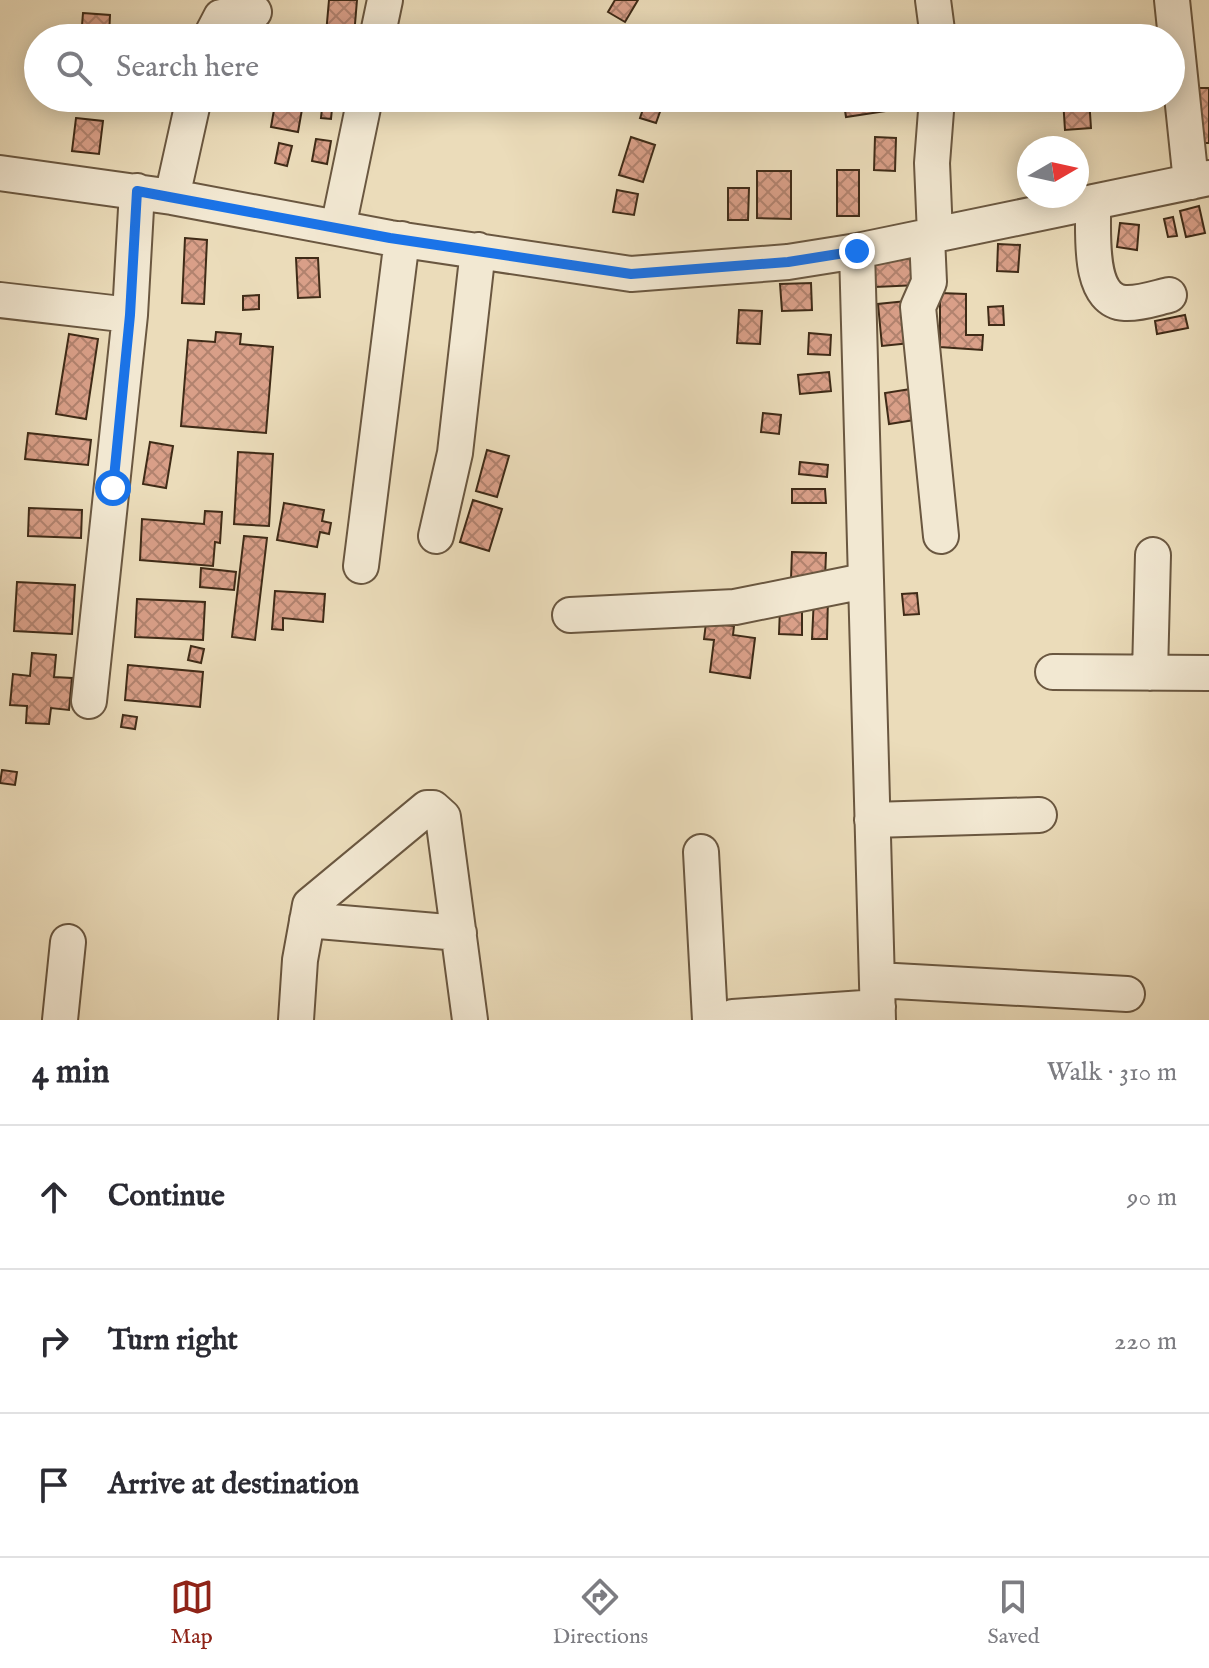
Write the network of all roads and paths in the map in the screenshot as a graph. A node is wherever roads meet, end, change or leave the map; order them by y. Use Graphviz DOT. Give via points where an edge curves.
graph roads {
  1 [pos="385,0"];
  2 [pos="933,0"];
  3 [pos="1172,0"];
  4 [pos="254,12"];
  5 [pos="217,24"];
  6 [pos="380,24"];
  7 [pos="936,24"];
  8 [pos="1176,24"];
  9 [pos="1185,84"];
  10 [pos="191,112"];
  11 [pos="362,112"];
  12 [pos="936,112"];
  13 [pos="0,173"];
  14 [pos="1200,180"];
  15 [pos="137,191"];
  16 [pos="172,197"];
  17 [pos="1093,202"];
  18 [pos="338,228"];
  19 [pos="931,236"];
  20 [pos="402,239"];
  21 [pos="478,250"];
  22 [pos="857,251"];
  23 [pos="1169,295"];
  24 [pos="0,300"];
  25 [pos="130,315"];
  26 [pos="436,536"];
  27 [pos="941,536"];
  28 [pos="1153,555"];
  29 [pos="361,566"];
  30 [pos="864,581"];
  31 [pos="570,615"];
  32 [pos="1053,672"];
  33 [pos="1150,673"];
  34 [pos="1209,673"];
  35 [pos="89,701"];
  36 [pos="1039,815"];
  37 [pos="872,820"];
  38 [pos="701,852"];
  39 [pos="307,920"];
  40 [pos="459,933"];
  41 [pos="68,942"];
  42 [pos="1127,994"];
  43 [pos="878,1002"];
  44 [pos="722,1018"];
  45 [pos="60,1020"];
  46 [pos="296,1020"];
  47 [pos="470,1020"];
  1 -- 6 [label="street"];
  2 -- 7 [label="street"];
  3 -- 8 [label="street"];
  4 -- 5 [label="street" via="221,17"];
  9 -- 14 [label="street"];
  10 -- 16 [label="street"];
  11 -- 18 [label="street"];
  12 -- 19 [label="street"];
  13 -- 15 [label="street"];
  14 -- 17 [label="street"];
  15 -- 16 [label="street"];
  15 -- 25 [label="street"];
  16 -- 18 [label="street"];
  17 -- 19 [label="street"];
  17 -- 23 [label="street" via="1096,274 1105,294 1126,303"];
  18 -- 20 [label="street"];
  19 -- 22 [label="street"];
  19 -- 27 [label="street" via="929,282 918,307"];
  20 -- 21 [label="street"];
  20 -- 29 [label="street"];
  21 -- 22 [label="street" via="631,274"];
  21 -- 26 [label="street" via="455,453"];
  22 -- 30 [label="street"];
  24 -- 25 [label="street"];
  25 -- 35 [label="street"];
  28 -- 33 [label="street"];
  30 -- 31 [label="street" via="735,607"];
  30 -- 37 [label="street"];
  32 -- 33 [label="street"];
  33 -- 34 [label="street"];
  36 -- 37 [label="street"];
  37 -- 43 [label="street"];
  38 -- 44 [label="street"];
  39 -- 40 [label="street"];
  39 -- 40 [label="street" via="315,899 433,808 443,817"];
  39 -- 46 [label="street"];
  40 -- 47 [label="street"];
  41 -- 45 [label="street"];
  42 -- 43 [label="street"];
  43 -- 44 [label="street"];
}
